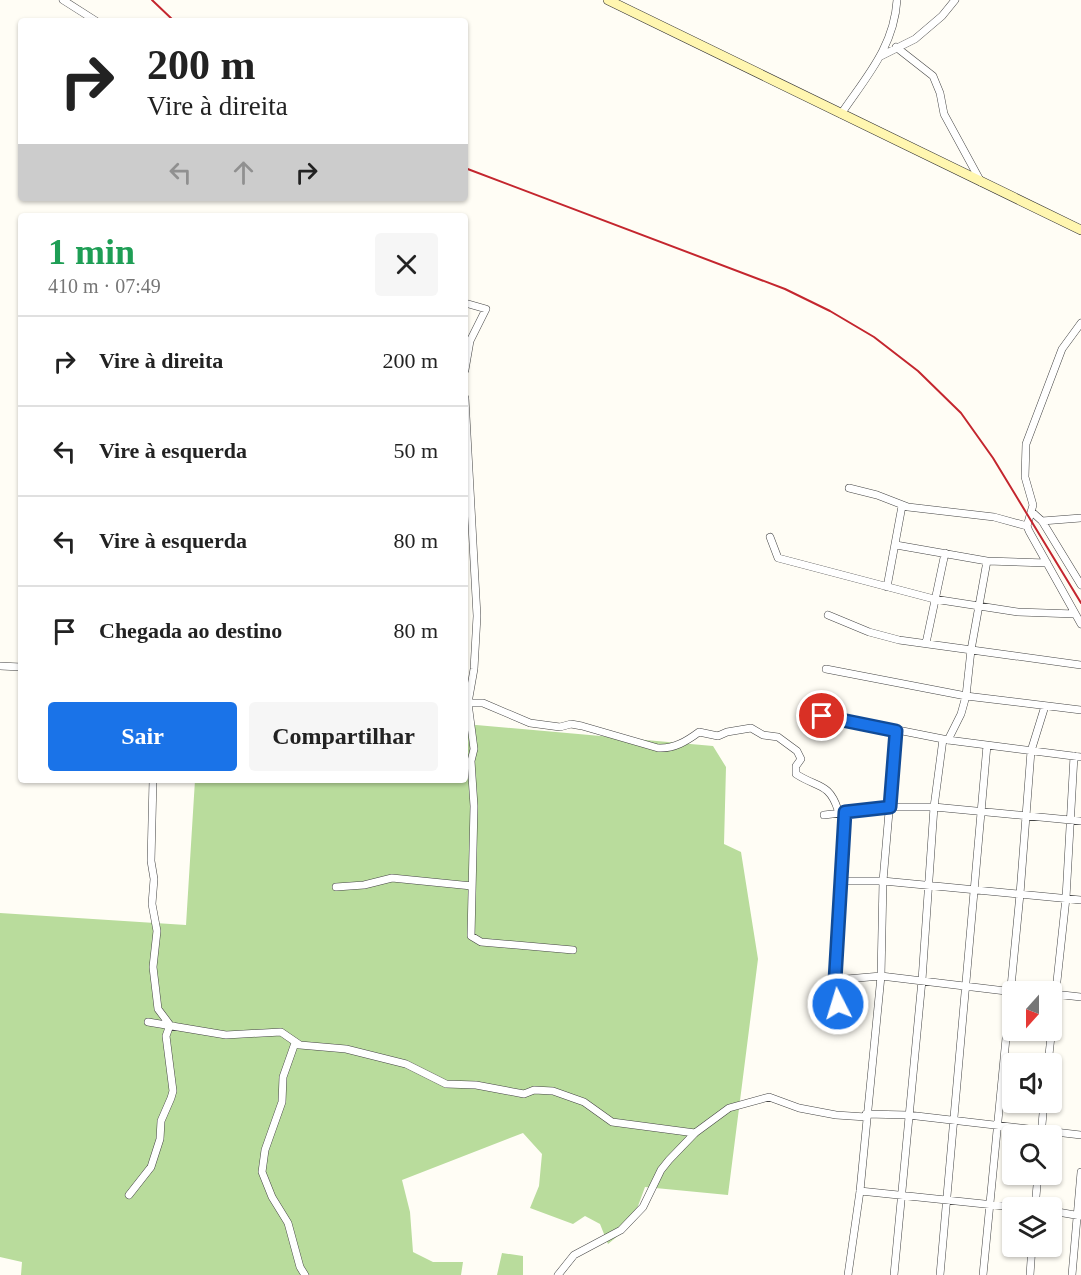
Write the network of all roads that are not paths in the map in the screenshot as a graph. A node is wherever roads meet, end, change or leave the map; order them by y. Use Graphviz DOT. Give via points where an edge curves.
graph roads {
  1 [pos="63,0"];
  2 [pos="608,0"];
  3 [pos="897,0"];
  4 [pos="955,0"];
  5 [pos="91,18"];
  6 [pos="896,47"];
  7 [pos="879,58"];
  8 [pos="841,114"];
  9 [pos="981,182"];
  10 [pos="1081,230"];
  11 [pos="468,304"];
  12 [pos="1081,323"];
  13 [pos="468,353"];
  14 [pos="468,452"];
  15 [pos="849,488"];
  16 [pos="902,506"];
  17 [pos="1032,512"];
  18 [pos="1081,518"];
  19 [pos="1042,521"];
  20 [pos="1027,526"];
  21 [pos="770,537"];
  22 [pos="896,545"];
  23 [pos="945,554"];
  24 [pos="987,561"];
  25 [pos="1047,563"];
  26 [pos="1081,585"];
  27 [pos="887,587"];
  28 [pos="934,599"];
  29 [pos="978,606"];
  30 [pos="1075,614"];
  31 [pos="828,615"];
  32 [pos="1081,624"];
  33 [pos="926,643"];
  34 [pos="971,650"];
  35 [pos="1081,665"];
  36 [pos="0,666"];
  37 [pos="18,667"];
  38 [pos="826,669"];
  39 [pos="966,696"];
  40 [pos="468,698"];
  41 [pos="468,703"];
  42 [pos="1045,706"];
  43 [pos="468,710"];
  44 [pos="1081,710"];
  45 [pos="822,716"];
  46 [pos="896,731"];
  47 [pos="946,739"];
  48 [pos="987,745"];
  49 [pos="1031,751"];
  50 [pos="1078,757"];
  51 [pos="153,783"];
  52 [pos="890,807"];
  53 [pos="934,807"];
  54 [pos="982,811"];
  55 [pos="845,812"];
  56 [pos="824,815"];
  57 [pos="1026,815"];
  58 [pos="1071,820"];
  59 [pos="1081,821"];
  60 [pos="840,881"];
  61 [pos="883,881"];
  62 [pos="472,886"];
  63 [pos="928,886"];
  64 [pos="336,887"];
  65 [pos="976,890"];
  66 [pos="1020,894"];
  67 [pos="1066,898"];
  68 [pos="1081,900"];
  69 [pos="573,950"];
  70 [pos="881,976"];
  71 [pos="835,980"];
  72 [pos="922,980"];
  73 [pos="1013,981"];
  74 [pos="1056,981"];
  75 [pos="966,986"];
  76 [pos="1002,990"];
  77 [pos="1062,995"];
  78 [pos="1081,997"];
  79 [pos="838,1004"];
  80 [pos="148,1022"];
  81 [pos="170,1025"];
  82 [pos="1007,1041"];
  83 [pos="295,1043"];
  84 [pos="866,1115"];
  85 [pos="908,1115"];
  86 [pos="953,1120"];
  87 [pos="998,1125"];
  88 [pos="1002,1126"];
  89 [pos="695,1133"];
  90 [pos="1062,1134"];
  91 [pos="1081,1135"];
  92 [pos="1081,1172"];
  93 [pos="860,1191"];
  94 [pos="129,1195"];
  95 [pos="903,1196"];
  96 [pos="946,1201"];
  97 [pos="989,1204"];
  98 [pos="1002,1206"];
  99 [pos="1062,1213"];
  100 [pos="1079,1216"];
  101 [pos="1031,1257"];
  102 [pos="305,1275"];
  103 [pos="558,1275"];
  104 [pos="848,1275"];
  105 [pos="894,1275"];
  106 [pos="940,1275"];
  107 [pos="983,1275"];
  108 [pos="1030,1275"];
  109 [pos="1072,1275"];
  1 -- 5 [label="street"];
  2 -- 8 [label="street"];
  3 -- 7 [label="street" via="889,42"];
  4 -- 6 [label="street" via="915,39"];
  6 -- 7 [label="street"];
  6 -- 9 [label="street" via="933,76 944,114"];
  7 -- 8 [label="street"];
  8 -- 9 [label="street"];
  9 -- 10 [label="street"];
  11 -- 13 [label="street" via="486,309"];
  12 -- 17 [label="street" via="1062,349 1026,444 1025,477"];
  14 -- 40 [label="street" via="477,616"];
  15 -- 16 [label="street"];
  16 -- 20 [label="street" via="994,517"];
  16 -- 22 [label="street"];
  17 -- 19 [label="street"];
  17 -- 20 [label="street"];
  18 -- 19 [label="street"];
  19 -- 26 [label="street"];
  20 -- 25 [label="street"];
  21 -- 27 [label="street" via="778,558"];
  22 -- 23 [label="street"];
  22 -- 27 [label="street"];
  23 -- 24 [label="street"];
  23 -- 28 [label="street"];
  24 -- 25 [label="street"];
  24 -- 29 [label="street"];
  25 -- 30 [label="street"];
  27 -- 28 [label="street"];
  28 -- 29 [label="street"];
  28 -- 33 [label="street"];
  29 -- 30 [label="street"];
  29 -- 34 [label="street"];
  30 -- 32 [label="street"];
  31 -- 33 [label="street" via="869,632"];
  33 -- 34 [label="street"];
  34 -- 35 [label="street"];
  34 -- 39 [label="street"];
  36 -- 37 [label="street"];
  38 -- 39 [label="street"];
  39 -- 42 [label="street"];
  39 -- 47 [label="street" via="961,714"];
  41 -- 55 [label="street" via="491,706 530,723 560,727 572,724 665,748 683,743 699,732 718,736 751,728 778,737 797,751 801,759 796,774 829,791 835,796 838,810"];
  42 -- 44 [label="street"];
  42 -- 49 [label="street"];
  43 -- 62 [label="street" via="474,749"];
  45 -- 46 [label="street"];
  46 -- 47 [label="street"];
  46 -- 52 [label="street"];
  47 -- 48 [label="street"];
  47 -- 53 [label="street"];
  48 -- 49 [label="street"];
  48 -- 54 [label="street"];
  49 -- 50 [label="street"];
  49 -- 57 [label="street"];
  50 -- 58 [label="street"];
  51 -- 81 [label="street" via="152,904 157,931 153,967 158,1009"];
  52 -- 53 [label="street"];
  52 -- 55 [label="street"];
  52 -- 61 [label="street"];
  53 -- 54 [label="street"];
  53 -- 63 [label="street"];
  54 -- 57 [label="street"];
  54 -- 65 [label="street"];
  55 -- 56 [label="street"];
  55 -- 60 [label="street"];
  57 -- 58 [label="street"];
  57 -- 66 [label="street"];
  58 -- 59 [label="street"];
  58 -- 67 [label="street"];
  60 -- 61 [label="street"];
  60 -- 71 [label="street"];
  61 -- 63 [label="street"];
  61 -- 70 [label="street"];
  62 -- 64 [label="street" via="393,878"];
  62 -- 69 [label="street" via="471,936 476,941"];
  63 -- 65 [label="street"];
  63 -- 72 [label="street"];
  65 -- 66 [label="street"];
  65 -- 75 [label="street"];
  66 -- 67 [label="street"];
  66 -- 73 [label="street"];
  67 -- 68 [label="street"];
  67 -- 74 [label="street"];
  70 -- 71 [label="street"];
  70 -- 72 [label="street"];
  70 -- 84 [label="street"];
  71 -- 79 [label="street"];
  72 -- 75 [label="street"];
  72 -- 85 [label="street"];
  75 -- 76 [label="street"];
  75 -- 86 [label="street"];
  77 -- 78 [label="street"];
  80 -- 81 [label="street"];
  81 -- 83 [label="street" via="226,1035 281,1032"];
  81 -- 94 [label="street" via="166,1036 173,1091 161,1121 152,1167"];
  82 -- 87 [label="street"];
  83 -- 89 [label="street" via="346,1049 406,1064 456,1086 476,1085 524,1094 553,1091 584,1102 612,1122"];
  83 -- 102 [label="street" via="283,1077 282,1102 265,1150 262,1172 288,1223"];
  84 -- 85 [label="street"];
  84 -- 89 [label="street" via="836,1115 769,1097 729,1108"];
  84 -- 93 [label="street"];
  85 -- 86 [label="street"];
  85 -- 95 [label="street"];
  86 -- 87 [label="street"];
  86 -- 96 [label="street"];
  87 -- 88 [label="street"];
  87 -- 97 [label="street"];
  89 -- 103 [label="street" via="661,1170 643,1207 621,1230 574,1255"];
  90 -- 91 [label="street"];
  92 -- 100 [label="street"];
  93 -- 95 [label="street"];
  93 -- 104 [label="street"];
  95 -- 96 [label="street"];
  95 -- 105 [label="street"];
  96 -- 97 [label="street"];
  96 -- 106 [label="street"];
  97 -- 98 [label="street"];
  97 -- 107 [label="street"];
  99 -- 100 [label="street"];
  100 -- 109 [label="street"];
  101 -- 108 [label="street"];
}
